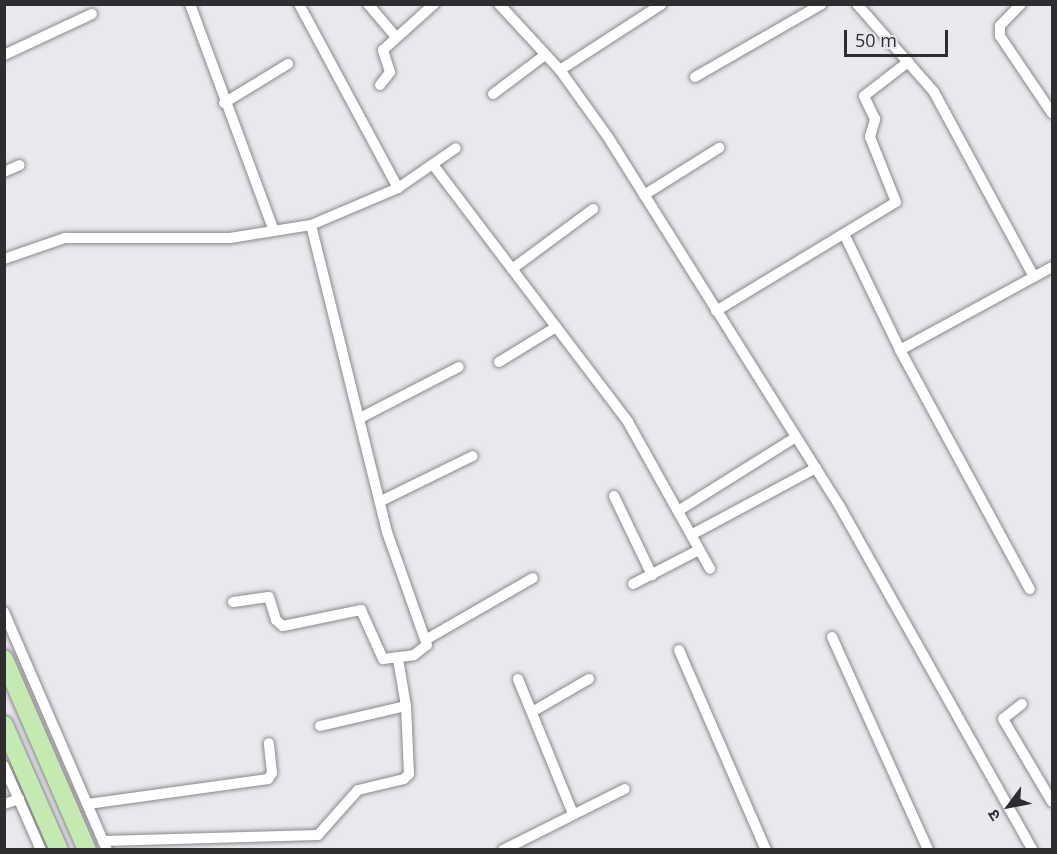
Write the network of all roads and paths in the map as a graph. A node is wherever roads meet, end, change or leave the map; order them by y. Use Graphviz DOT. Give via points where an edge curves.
graph roads {
  1 [pos="190,4"];
  2 [pos="299,4"];
  3 [pos="368,4"];
  4 [pos="434,4"];
  5 [pos="499,4"];
  6 [pos="662,4"];
  7 [pos="822,4"];
  8 [pos="858,4"];
  9 [pos="1021,4"];
  10 [pos="92,14"];
  11 [pos="396,38"];
  12 [pos="4,55"];
  13 [pos="545,55"];
  14 [pos="908,62"];
  15 [pos="288,64"];
  16 [pos="560,70"];
  17 [pos="695,77"];
  18 [pos="380,85"];
  19 [pos="493,94"];
  20 [pos="224,103"];
  21 [pos="1053,113"];
  22 [pos="456,148"];
  23 [pos="719,148"];
  24 [pos="20,165"];
  25 [pos="434,166"];
  26 [pos="4,172"];
  27 [pos="398,188"];
  28 [pos="644,195"];
  29 [pos="593,209"];
  30 [pos="311,225"];
  31 [pos="274,231"];
  32 [pos="844,236"];
  33 [pos="4,259"];
  34 [pos="1053,267"];
  35 [pos="512,269"];
  36 [pos="1034,277"];
  37 [pos="716,311"];
  38 [pos="556,327"];
  39 [pos="900,350"];
  40 [pos="499,362"];
  41 [pos="459,368"];
  42 [pos="360,418"];
  43 [pos="796,437"];
  44 [pos="473,456"];
  45 [pos="816,468"];
  46 [pos="614,496"];
  47 [pos="381,501"];
  48 [pos="678,511"];
  49 [pos="691,535"];
  50 [pos="699,550"];
  51 [pos="710,569"];
  52 [pos="652,575"];
  53 [pos="533,578"];
  54 [pos="633,584"];
  55 [pos="1030,589"];
  56 [pos="233,602"];
  57 [pos="4,612"];
  58 [pos="832,637"];
  59 [pos="427,639"];
  60 [pos="680,650"];
  61 [pos="4,659"];
  62 [pos="398,659"];
  63 [pos="518,679"];
  64 [pos="589,679"];
  65 [pos="1022,704"];
  66 [pos="406,706"];
  67 [pos="532,712"];
  68 [pos="4,725"];
  69 [pos="320,726"];
  70 [pos="269,743"];
  71 [pos="4,766"];
  72 [pos="53,769"];
  73 [pos="29,780"];
  74 [pos="625,789"];
  75 [pos="19,799"];
  76 [pos="1053,802"];
  77 [pos="4,804"];
  78 [pos="88,804"];
  79 [pos="573,814"];
  80 [pos="99,847"];
  81 [pos="41,849"];
  82 [pos="60,849"];
  83 [pos="502,849"];
  84 [pos="766,849"];
  85 [pos="928,849"];
  86 [pos="1033,849"];
  1 -- 20 [label="street"];
  2 -- 27 [label="street"];
  3 -- 11 [label="street"];
  4 -- 11 [label="street"];
  5 -- 13 [label="street"];
  6 -- 16 [label="street"];
  7 -- 17 [label="street"];
  8 -- 14 [label="street"];
  9 -- 21 [label="street" via="1000,26 1000,36"];
  10 -- 12 [label="street"];
  11 -- 18 [label="street" via="381,53 390,72"];
  13 -- 16 [label="street"];
  13 -- 19 [label="street"];
  14 -- 32 [label="street" via="864,96 875,119 870,137 896,202"];
  14 -- 36 [label="street" via="942,105"];
  15 -- 20 [label="street"];
  16 -- 28 [label="street"];
  20 -- 31 [label="street"];
  22 -- 25 [label="street"];
  23 -- 28 [label="street"];
  24 -- 26 [label="street"];
  25 -- 27 [label="street"];
  25 -- 35 [label="street"];
  27 -- 30 [label="street"];
  28 -- 37 [label="street"];
  29 -- 35 [label="street"];
  30 -- 31 [label="street"];
  30 -- 42 [label="street"];
  31 -- 33 [label="street" via="197,239 65,238"];
  32 -- 37 [label="street"];
  32 -- 39 [label="street"];
  34 -- 36 [label="street"];
  35 -- 38 [label="street"];
  36 -- 39 [label="street"];
  37 -- 43 [label="street"];
  38 -- 40 [label="street"];
  38 -- 48 [label="street" via="628,422"];
  39 -- 55 [label="street"];
  41 -- 42 [label="street"];
  42 -- 47 [label="street"];
  43 -- 45 [label="street"];
  43 -- 48 [label="street"];
  44 -- 47 [label="street"];
  45 -- 49 [label="street"];
  45 -- 86 [label="street"];
  46 -- 52 [label="street"];
  47 -- 59 [label="street" via="391,546"];
  48 -- 49 [label="street"];
  49 -- 50 [label="street"];
  50 -- 51 [label="street"];
  50 -- 52 [label="street"];
  52 -- 54 [label="street"];
  53 -- 59 [label="street"];
  56 -- 62 [label="street" via="268,597 276,620 283,626 361,610 380,658"];
  57 -- 78 [label="street"];
  58 -- 85 [label="street"];
  59 -- 62 [label="street" via="421,652"];
  60 -- 84 [label="street"];
  61 -- 72 [label="highway"];
  62 -- 66 [label="street"];
  63 -- 67 [label="street"];
  64 -- 67 [label="street"];
  65 -- 76 [label="street" via="1003,719"];
  66 -- 69 [label="street"];
  66 -- 80 [label="street" via="409,774 404,779 358,790 318,835"];
  67 -- 79 [label="street"];
  68 -- 73 [label="highway"];
  70 -- 78 [label="street" via="272,774 268,779"];
  71 -- 75 [label="street"];
  72 -- 73 [label="highway"];
  72 -- 80 [label="highway"];
  73 -- 82 [label="highway"];
  74 -- 79 [label="street"];
  75 -- 77 [label="street"];
  75 -- 81 [label="street"];
  78 -- 80 [label="street"];
  79 -- 83 [label="street"];
}
